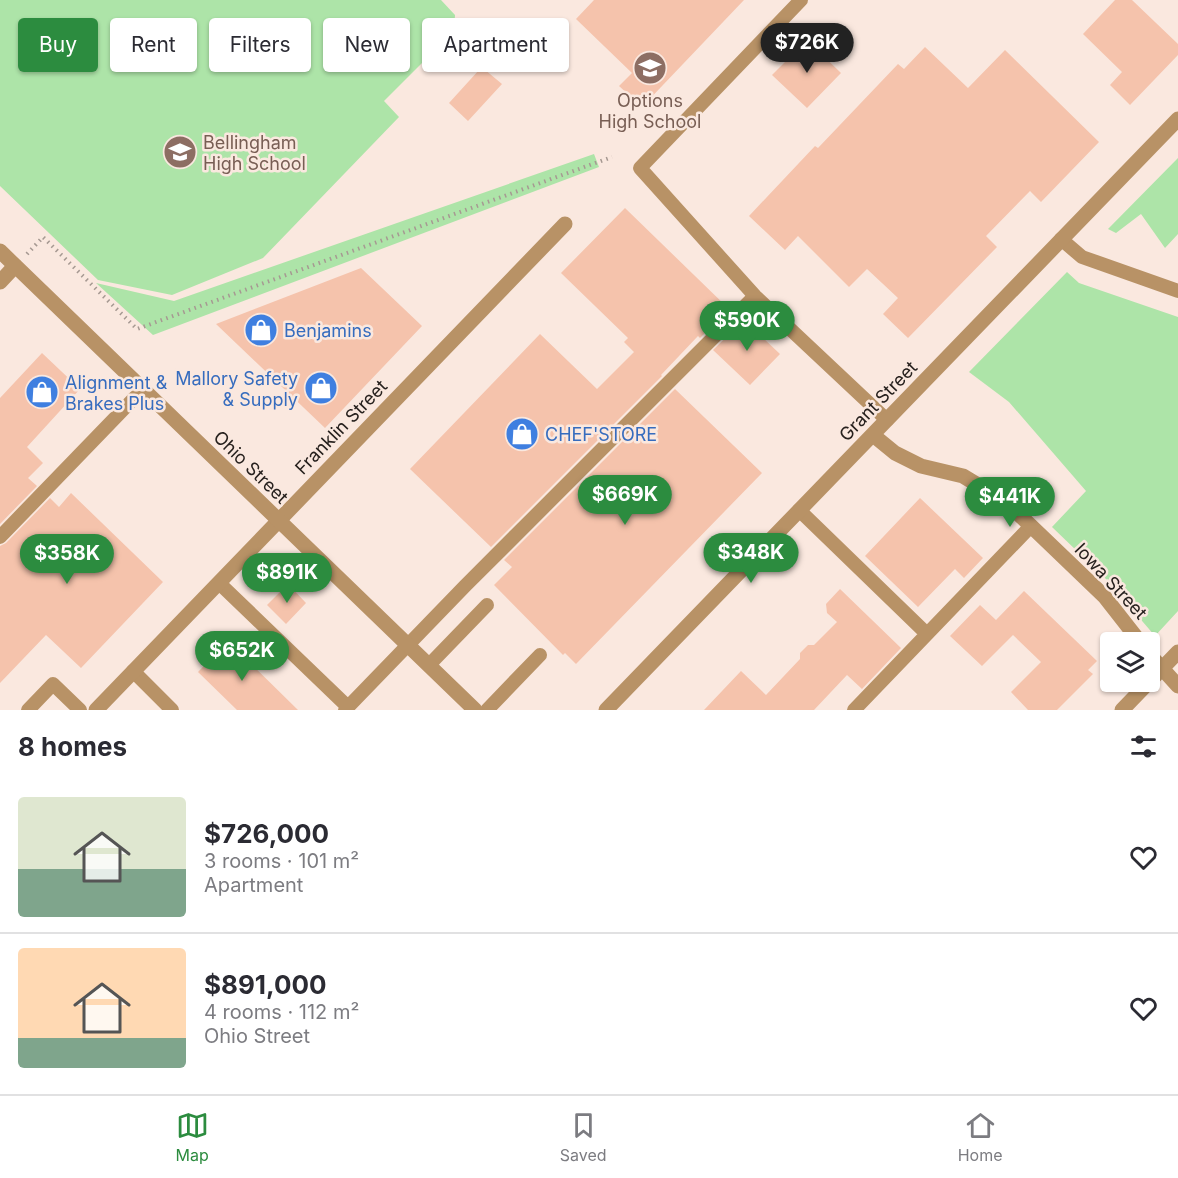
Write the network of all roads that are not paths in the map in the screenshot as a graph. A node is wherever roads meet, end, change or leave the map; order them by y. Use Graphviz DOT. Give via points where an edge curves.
graph roads {
  1 [pos="801,0"];
  2 [pos="1178,119"];
  3 [pos="565,224"];
  4 [pos="1061,240"];
  5 [pos="0,251"];
  6 [pos="15,266"];
  7 [pos="0,282"];
  8 [pos="1178,291"];
  9 [pos="755,296"];
  10 [pos="143,389"];
  11 [pos="887,420"];
  12 [pos="873,435"];
  13 [pos="799,510"];
  14 [pos="279,520"];
  15 [pos="1031,526"];
  16 [pos="0,537"];
  17 [pos="219,583"];
  18 [pos="487,605"];
  19 [pos="1132,632"];
  20 [pos="927,634"];
  21 [pos="408,645"];
  22 [pos="1178,652"];
  23 [pos="540,655"];
  24 [pos="429,665"];
  25 [pos="1161,669"];
  26 [pos="133,671"];
  27 [pos="1178,686"];
  28 [pos="467,707"];
  29 [pos="346,708"];
  30 [pos="28,710"];
  31 [pos="80,710"];
  32 [pos="96,710"];
  33 [pos="172,710"];
  34 [pos="487,710"];
  35 [pos="606,710"];
  36 [pos="854,710"];
  37 [pos="1122,710"];
  1 -- 9 [label="lane" via="640,168"];
  2 -- 4 [label="street, Grant Street"];
  3 -- 14 [label="street, Franklin Street"];
  4 -- 8 [label="lane" via="1082,257"];
  4 -- 11 [label="street, Grant Street"];
  5 -- 6 [label="street, Ohio Street"];
  6 -- 7 [label="street"];
  6 -- 10 [label="street, Ohio Street"];
  9 -- 11 [label="lane"];
  9 -- 21 [label="lane"];
  10 -- 14 [label="street, Ohio Street"];
  10 -- 16 [label="lane"];
  11 -- 12 [label="street, Grant Street"];
  12 -- 13 [label="street, Grant Street"];
  12 -- 15 [label="street, Iowa Street" via="894,453 921,466 963,476 1006,502"];
  13 -- 20 [label="lane"];
  13 -- 35 [label="street, Grant Street"];
  14 -- 17 [label="street, Franklin Street"];
  14 -- 21 [label="street, Ohio Street"];
  15 -- 19 [label="street, Iowa Street" via="1104,596"];
  15 -- 20 [label="lane"];
  17 -- 26 [label="street, Franklin Street"];
  17 -- 29 [label="lane"];
  18 -- 24 [label="lane"];
  20 -- 36 [label="lane"];
  21 -- 24 [label="street, Ohio Street"];
  21 -- 29 [label="lane"];
  22 -- 25 [label="street"];
  23 -- 34 [label="lane"];
  24 -- 28 [label="street, Ohio Street"];
  25 -- 27 [label="street"];
  25 -- 37 [label="street"];
  26 -- 32 [label="street, Franklin Street"];
  26 -- 33 [label="lane"];
  30 -- 31 [label="lane" via="53,684"];
}
